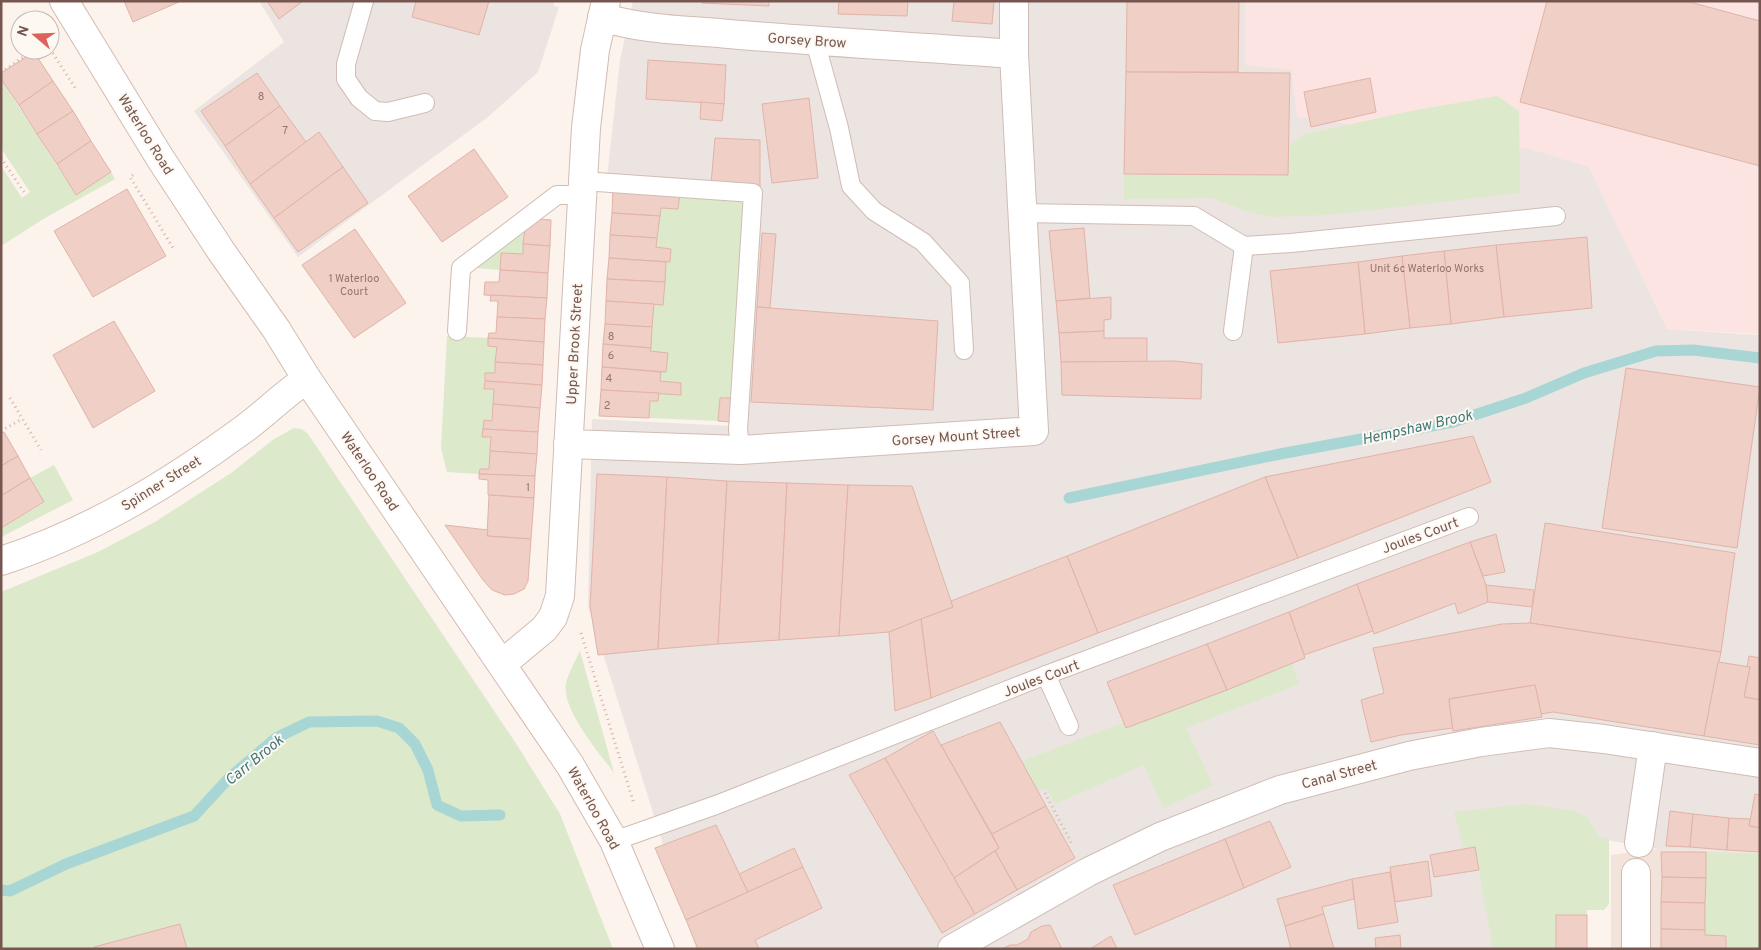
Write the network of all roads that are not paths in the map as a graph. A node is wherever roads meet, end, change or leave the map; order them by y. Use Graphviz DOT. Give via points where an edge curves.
graph roads {
  1 [pos="64,1"];
  2 [pos="364,1"];
  3 [pos="1014,1"];
  4 [pos="604,9"];
  5 [pos="815,41"];
  6 [pos="1014,54"];
  7 [pos="425,103"];
  8 [pos="582,188"];
  9 [pos="1021,213"];
  10 [pos="1556,216"];
  11 [pos="1244,246"];
  12 [pos="457,331"];
  13 [pos="1233,331"];
  14 [pos="964,350"];
  15 [pos="306,379"];
  16 [pos="568,444"];
  17 [pos="741,450"];
  18 [pos="1469,517"];
  19 [pos="1,562"];
  20 [pos="502,664"];
  21 [pos="1046,675"];
  22 [pos="1068,726"];
  23 [pos="1653,746"];
  24 [pos="1760,763"];
  25 [pos="614,841"];
  26 [pos="1639,843"];
  27 [pos="1636,873"];
  28 [pos="958,948"];
  29 [pos="660,949"];
  30 [pos="1636,949"];
  1 -- 15 [label="street, Waterloo Road" via="160,158 276,329"];
  2 -- 7 [label="lane" via="346,64 346,79 375,111 388,112"];
  3 -- 6 [label="street, Gorsey Mount Street"];
  4 -- 5 [label="street, Gorsey Brow" via="623,24"];
  4 -- 8 [label="street, Upper Brook Street" via="595,50"];
  5 -- 6 [label="street, Gorsey Brow"];
  5 -- 14 [label="lane" via="851,186 874,211 923,242 960,283"];
  6 -- 9 [label="street, Gorsey Mount Street"];
  8 -- 12 [label="lane" via="557,195 461,268"];
  8 -- 16 [label="street, Upper Brook Street"];
  8 -- 17 [label="lane" via="753,193 738,430"];
  9 -- 11 [label="lane" via="1194,216"];
  9 -- 17 [label="street, Gorsey Mount Street" via="1034,431"];
  10 -- 11 [label="lane"];
  11 -- 13 [label="lane"];
  15 -- 19 [label="street, Spinner Street" via="246,428 130,504 75,532"];
  15 -- 20 [label="street, Waterloo Road"];
  16 -- 17 [label="street, Gorsey Mount Street"];
  16 -- 20 [label="street, Upper Brook Street" via="560,596 553,617 544,630"];
  18 -- 21 [label="lane, Joules Court"];
  20 -- 25 [label="street, Waterloo Road" via="570,765"];
  21 -- 22 [label="lane"];
  21 -- 25 [label="lane, Joules Court" via="716,805"];
  23 -- 24 [label="street, Canal Street"];
  23 -- 26 [label="street"];
  23 -- 28 [label="street, Canal Street" via="1549,733 1409,756 1280,790 1151,842 1088,872"];
  25 -- 29 [label="street, Waterloo Road"];
  27 -- 30 [label="street"];
}
